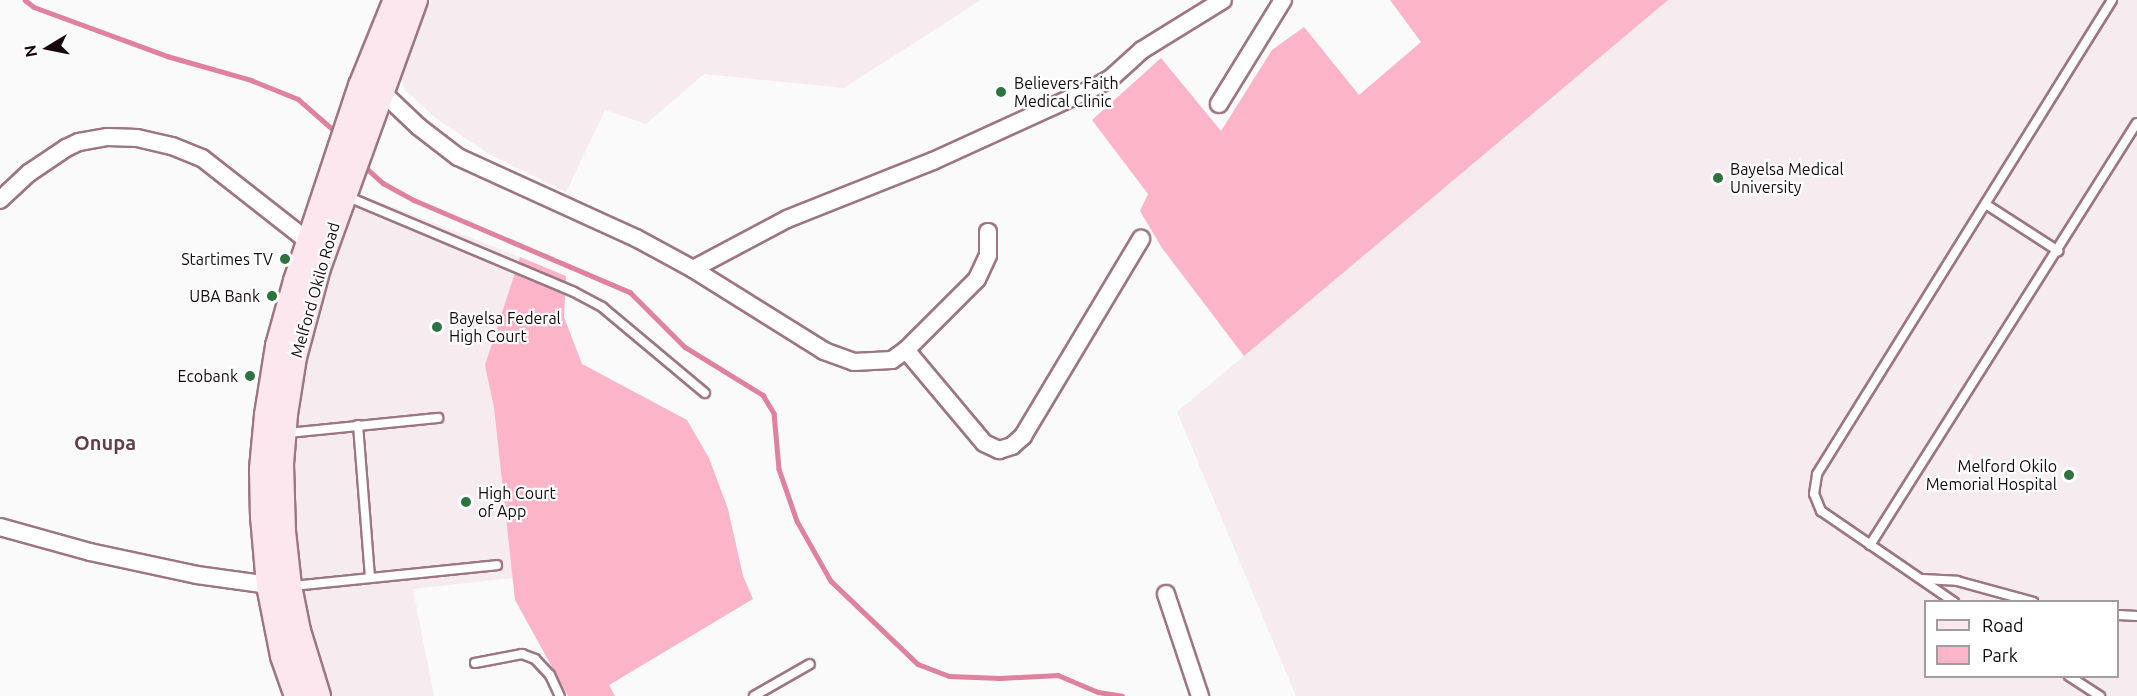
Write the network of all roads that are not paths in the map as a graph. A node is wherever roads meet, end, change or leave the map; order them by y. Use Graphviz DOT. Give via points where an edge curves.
graph roads {
  1 [pos="396,0"];
  2 [pos="415,0"];
  3 [pos="1223,0"];
  4 [pos="1283,0"];
  5 [pos="2112,0"];
  6 [pos="381,91"];
  7 [pos="1219,104"];
  8 [pos="363,112"];
  9 [pos="2137,123"];
  10 [pos="335,192"];
  11 [pos="0,200"];
  12 [pos="1987,205"];
  13 [pos="988,232"];
  14 [pos="1141,239"];
  15 [pos="309,242"];
  16 [pos="2058,251"];
  17 [pos="693,269"];
  18 [pos="906,350"];
  19 [pos="705,393"];
  20 [pos="438,418"];
  21 [pos="358,425"];
  22 [pos="283,433"];
  23 [pos="0,527"];
  24 [pos="1870,545"];
  25 [pos="497,565"];
  26 [pos="370,578"];
  27 [pos="1921,579"];
  28 [pos="279,586"];
  29 [pos="1166,594"];
  30 [pos="1951,600"];
  31 [pos="2026,600"];
  32 [pos="2119,615"];
  33 [pos="2137,616"];
  34 [pos="475,663"];
  35 [pos="810,664"];
  36 [pos="2072,678"];
  37 [pos="297,696"];
  38 [pos="318,696"];
  39 [pos="560,696"];
  40 [pos="754,696"];
  41 [pos="1200,696"];
  42 [pos="2100,696"];
  1 -- 8 [label="main road, Melford Okilo Road"];
  2 -- 6 [label="main road, Melford Okilo Road"];
  3 -- 17 [label="street" via="1091,89 933,161 787,219"];
  4 -- 7 [label="street"];
  5 -- 12 [label="lane"];
  6 -- 8 [label="main road, Melford Okilo Road"];
  6 -- 17 [label="street" via="458,156 636,238"];
  8 -- 10 [label="main road, Melford Okilo Road"];
  9 -- 16 [label="lane"];
  10 -- 15 [label="main road, Melford Okilo Road"];
  10 -- 19 [label="lane" via="602,307"];
  10 -- 22 [label="main road, Melford Okilo Road" via="294,357"];
  11 -- 15 [label="street" via="66,147 108,136 137,138 202,158"];
  12 -- 16 [label="lane"];
  12 -- 24 [label="lane" via="1817,474 1814,495 1821,511"];
  13 -- 18 [label="street" via="988,255 977,279"];
  14 -- 18 [label="street" via="1023,436 1012,446 999,450 984,443"];
  15 -- 28 [label="main road, Melford Okilo Road" via="278,346 262,470 263,517"];
  16 -- 24 [label="lane"];
  17 -- 18 [label="street" via="824,351 854,362 869,362 892,360"];
  20 -- 21 [label="lane"];
  21 -- 22 [label="lane"];
  21 -- 26 [label="lane"];
  22 -- 28 [label="main road, Melford Okilo Road"];
  23 -- 28 [label="street" via="186,573"];
  24 -- 27 [label="lane"];
  25 -- 26 [label="lane"];
  26 -- 28 [label="lane"];
  27 -- 30 [label="lane"];
  27 -- 31 [label="lane" via="1957,581"];
  28 -- 37 [label="main road, Melford Okilo Road" via="284,656"];
  28 -- 38 [label="main road, Melford Okilo Road"];
  29 -- 41 [label="street"];
  32 -- 33 [label="lane"];
  34 -- 39 [label="lane" via="522,654 535,659 550,675"];
  35 -- 40 [label="lane"];
  36 -- 42 [label="lane"];
}
